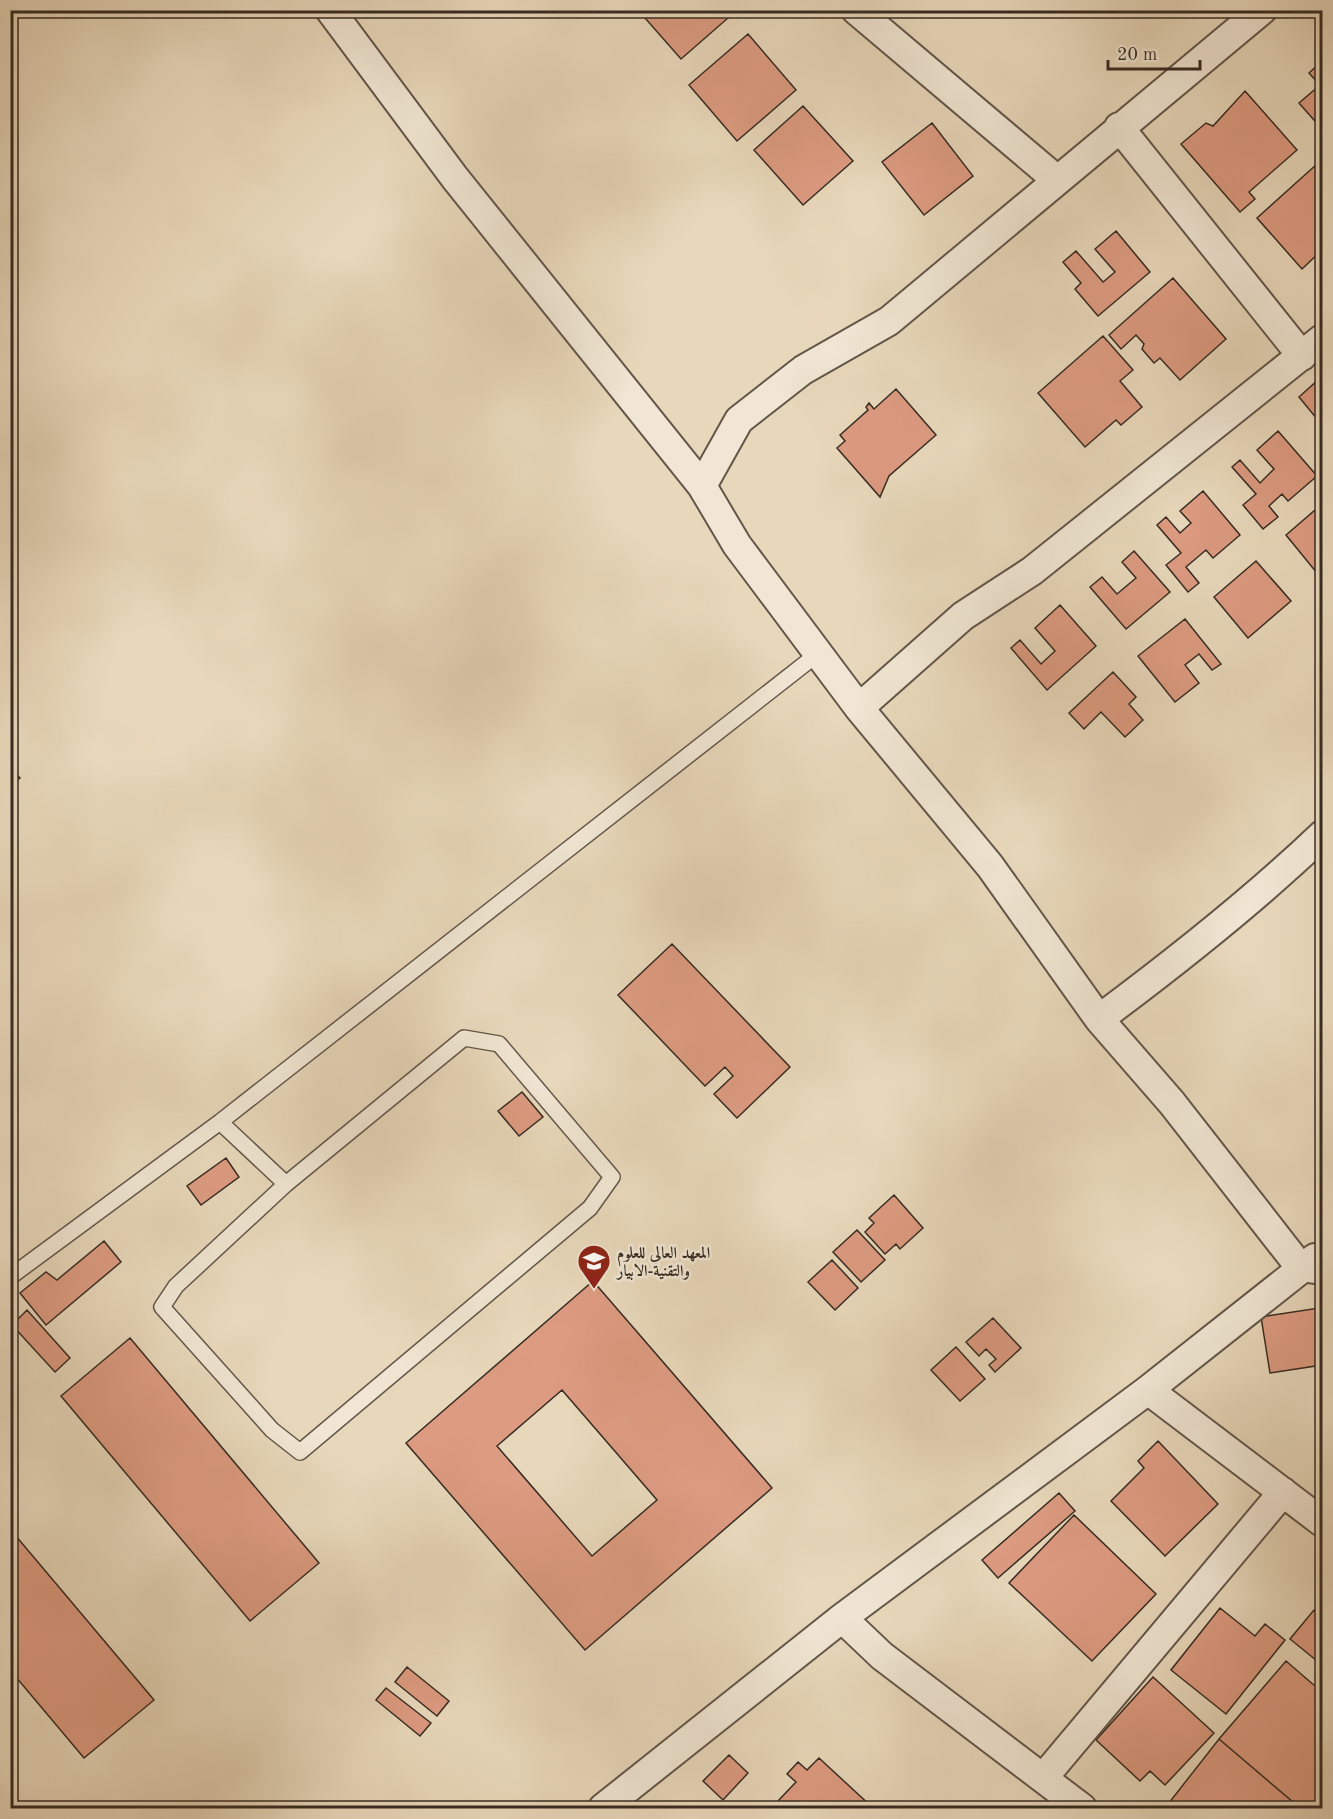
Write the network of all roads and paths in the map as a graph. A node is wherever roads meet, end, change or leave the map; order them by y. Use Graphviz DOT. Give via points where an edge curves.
graph roads {
  1 [pos="330,10"];
  2 [pos="856,10"];
  3 [pos="1262,10"];
  4 [pos="1119,128"];
  5 [pos="1057,180"];
  6 [pos="1312,347"];
  7 [pos="702,486"];
  8 [pos="820,652"];
  9 [pos="859,708"];
  10 [pos="1323,835"];
  11 [pos="1099,1019"];
  12 [pos="220,1122"];
  13 [pos="286,1184"];
  14 [pos="1315,1263"];
  15 [pos="10,1277"];
  16 [pos="1148,1390"];
  17 [pos="1283,1492"];
  18 [pos="1323,1522"];
  19 [pos="842,1618"];
  20 [pos="1043,1778"];
  21 [pos="603,1809"];
  22 [pos="1082,1809"];
  1 -- 7 [label="street" via="455,178"];
  2 -- 5 [label="street"];
  3 -- 4 [label="street"];
  4 -- 5 [label="street"];
  4 -- 6 [label="street"];
  5 -- 7 [label="street" via="889,321 803,370 739,420"];
  6 -- 9 [label="street" via="1032,571 963,616"];
  7 -- 8 [label="street" via="737,545"];
  8 -- 9 [label="street"];
  8 -- 12 [label="lane"];
  9 -- 11 [label="street" via="990,866"];
  10 -- 11 [label="street" via="1203,940"];
  11 -- 14 [label="street"];
  12 -- 13 [label="lane"];
  12 -- 15 [label="lane"];
  13 -- 13 [label="lane" via="176,1286 162,1307 272,1430 300,1452 590,1208 612,1177 499,1044 464,1038"];
  14 -- 16 [label="street"];
  16 -- 17 [label="street"];
  16 -- 19 [label="street"];
  17 -- 18 [label="street"];
  17 -- 20 [label="street"];
  19 -- 20 [label="street" via="882,1656"];
  19 -- 21 [label="street"];
  20 -- 22 [label="street"];
}
